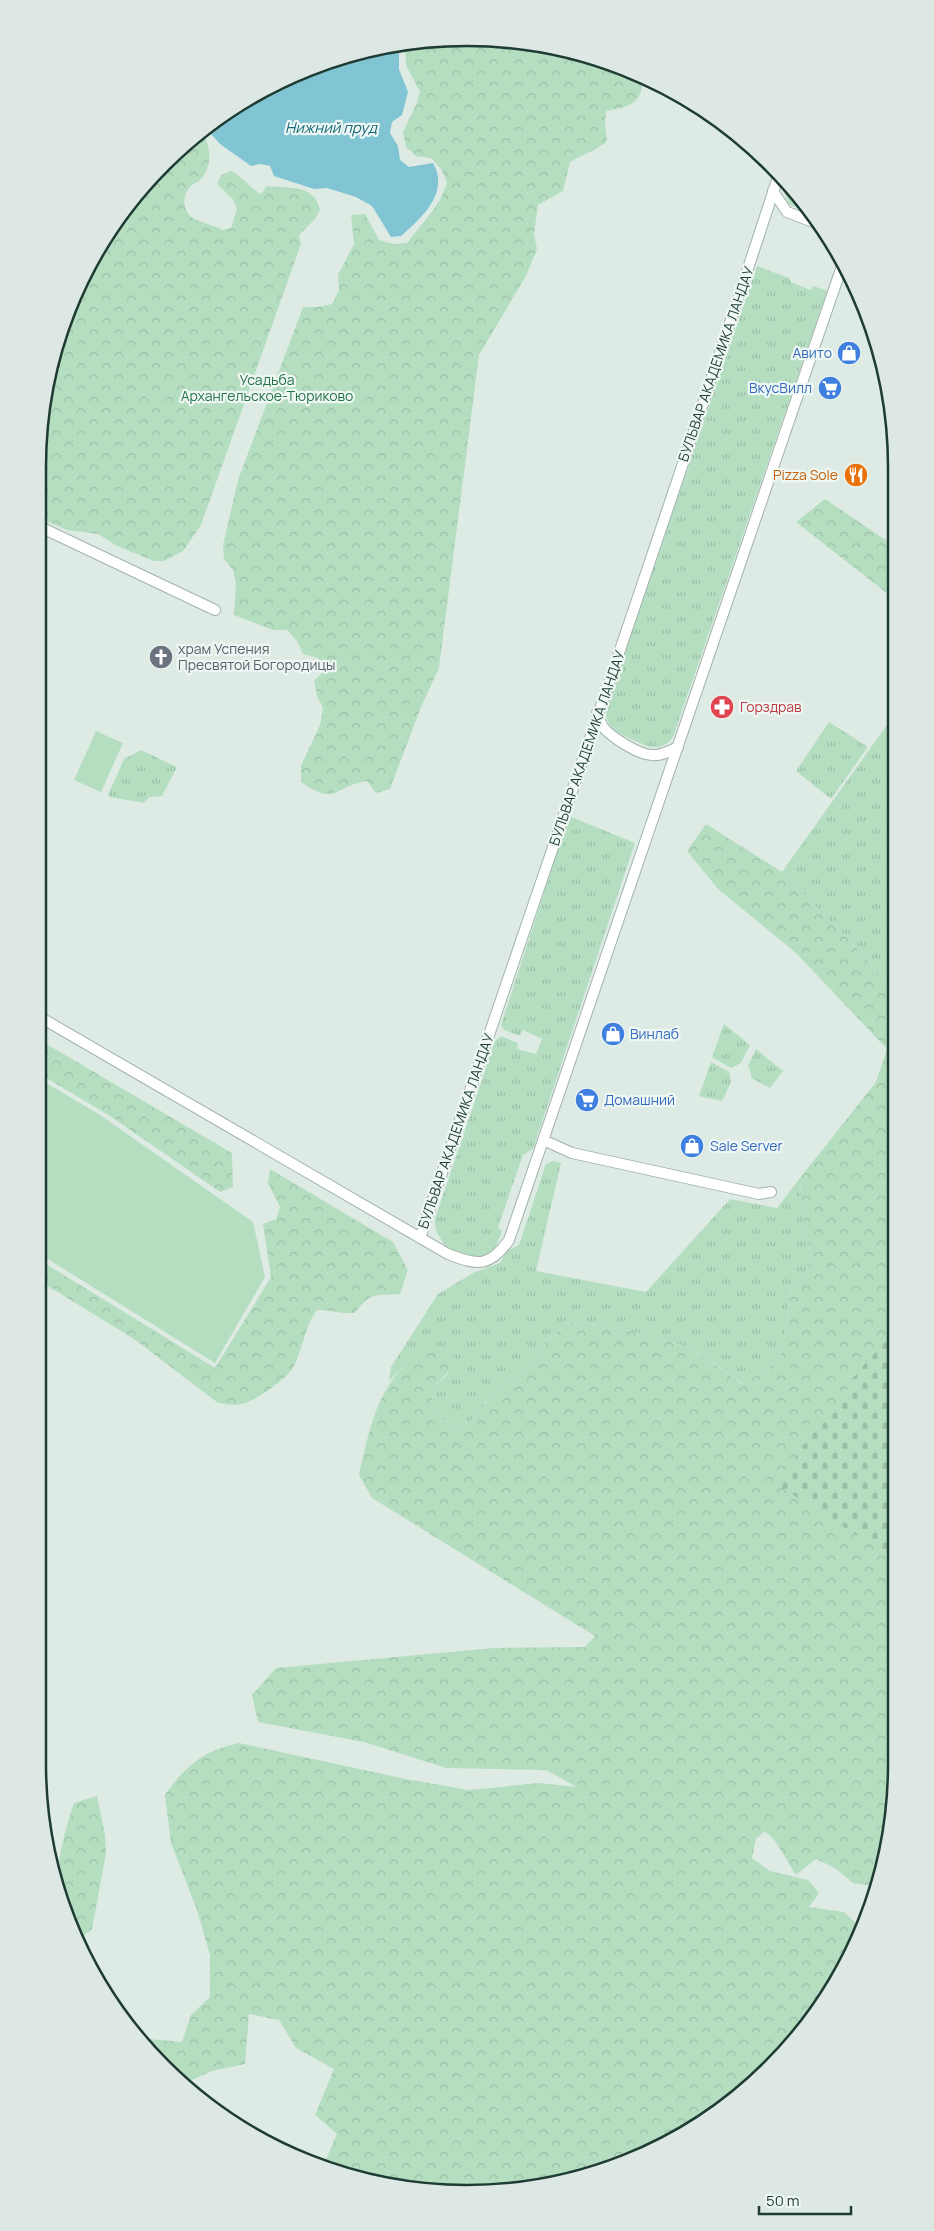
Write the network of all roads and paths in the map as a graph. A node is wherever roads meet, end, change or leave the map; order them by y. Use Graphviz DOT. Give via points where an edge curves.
graph roads {
  1 [pos="776,182"];
  2 [pos="773,192"];
  3 [pos="808,221"];
  4 [pos="840,273"];
  5 [pos="46,530"];
  6 [pos="215,610"];
  7 [pos="597,713"];
  8 [pos="678,747"];
  9 [pos="46,1021"];
  10 [pos="543,1140"];
  11 [pos="771,1192"];
  12 [pos="420,1238"];
  1 -- 2 [label="street, БУЛЬВАР АКАДЕМИКА ЛАНДАУ"];
  2 -- 3 [label="street" via="787,212"];
  2 -- 7 [label="street, БУЛЬВАР АКАДЕМИКА ЛАНДАУ"];
  4 -- 8 [label="street, БУЛЬВАР АКАДЕМИКА ЛАНДАУ"];
  5 -- 6 [label="street"];
  7 -- 8 [label="street" via="608,732 638,752 659,755"];
  7 -- 12 [label="street, БУЛЬВАР АКАДЕМИКА ЛАНДАУ"];
  8 -- 10 [label="street, БУЛЬВАР АКАДЕМИКА ЛАНДАУ"];
  9 -- 12 [label="street"];
  10 -- 11 [label="street" via="572,1153 759,1194"];
  10 -- 12 [label="street, БУЛЬВАР АКАДЕМИКА ЛАНДАУ" via="509,1240 495,1258 479,1263 464,1260"];
}
